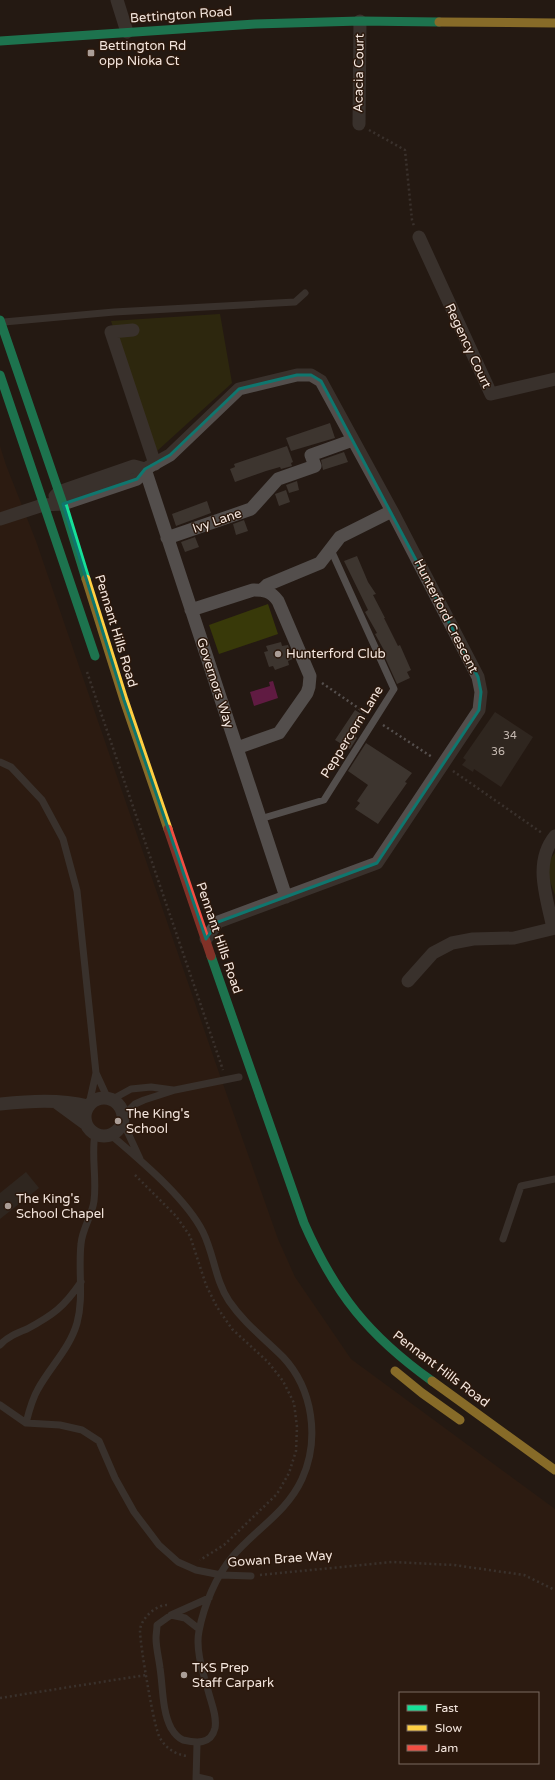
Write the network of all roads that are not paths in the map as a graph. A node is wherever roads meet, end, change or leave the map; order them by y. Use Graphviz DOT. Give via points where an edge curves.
graph roads {
  1 [pos="117,0"];
  2 [pos="360,22"];
  3 [pos="555,23"];
  4 [pos="127,32"];
  5 [pos="0,41"];
  6 [pos="359,124"];
  7 [pos="419,237"];
  8 [pos="306,293"];
  9 [pos="0,321"];
  10 [pos="133,330"];
  11 [pos="0,375"];
  12 [pos="555,379"];
  13 [pos="353,440"];
  14 [pos="150,466"];
  15 [pos="61,498"];
  16 [pos="43,505"];
  17 [pos="392,511"];
  18 [pos="0,519"];
  19 [pos="167,538"];
  20 [pos="332,550"];
  21 [pos="262,590"];
  22 [pos="191,610"];
  23 [pos="97,662"];
  24 [pos="237,748"];
  25 [pos="0,762"];
  26 [pos="260,820"];
  27 [pos="555,836"];
  28 [pos="286,897"];
  29 [pos="554,928"];
  30 [pos="206,939"];
  31 [pos="408,981"];
  32 [pos="96,1073"];
  33 [pos="239,1077"];
  34 [pos="175,1090"];
  35 [pos="110,1099"];
  36 [pos="54,1101"];
  37 [pos="0,1104"];
  38 [pos="89,1105"];
  39 [pos="123,1118"];
  40 [pos="86,1124"];
  41 [pos="95,1134"];
  42 [pos="111,1135"];
  43 [pos="141,1161"];
  44 [pos="555,1179"];
  45 [pos="503,1239"];
  46 [pos="81,1282"];
  47 [pos="0,1345"];
  48 [pos="387,1365"];
  49 [pos="0,1405"];
  50 [pos="26,1423"];
  51 [pos="466,1424"];
  52 [pos="555,1470"];
  53 [pos="221,1575"];
  54 [pos="251,1576"];
  55 [pos="209,1598"];
  56 [pos="171,1615"];
  57 [pos="200,1629"];
  58 [pos="197,1744"];
  59 [pos="197,1779"];
  60 [pos="210,1780"];
  1 -- 4 [label="street"];
  2 -- 3 [label="main road, Bettington Road"];
  2 -- 4 [label="main road, Bettington Road" via="255,24"];
  2 -- 6 [label="street, Acacia Court"];
  4 -- 5 [label="main road, Bettington Road"];
  7 -- 12 [label="street, Regency Court" via="491,394"];
  8 -- 9 [label="lane" via="294,302"];
  9 -- 15 [label="main road, Pennant Hills Road"];
  10 -- 14 [label="street, Governors Way" via="111,332"];
  11 -- 16 [label="main road"];
  13 -- 14 [label="street, Hunterford Crescent" via="321,381 311,375 298,375 239,389 170,455"];
  13 -- 17 [label="street, Hunterford Crescent"];
  13 -- 19 [label="street, Ivy Lane" via="311,455 315,466 278,479 250,509"];
  14 -- 15 [label="street" via="134,466"];
  14 -- 19 [label="street, Governors Way"];
  15 -- 16 [label="street"];
  15 -- 30 [label="main road, Pennant Hills Road" via="124,700"];
  16 -- 18 [label="street"];
  16 -- 23 [label="main road"];
  17 -- 20 [label="street" via="340,537"];
  17 -- 28 [label="street, Hunterford Crescent" via="478,677 481,692 479,710 377,863"];
  19 -- 22 [label="street, Governors Way"];
  20 -- 21 [label="street" via="320,563 267,585"];
  20 -- 26 [label="lane, Peppercorn Lane" via="394,689 324,800"];
  21 -- 22 [label="street"];
  21 -- 24 [label="street" via="270,592 278,601 310,676 309,687 279,733"];
  22 -- 24 [label="street, Governors Way"];
  24 -- 26 [label="street, Governors Way"];
  25 -- 32 [label="lane" via="11,767 42,800 63,839 77,891"];
  26 -- 28 [label="street, Governors Way"];
  27 -- 29 [label="street" via="543,861 542,879"];
  28 -- 30 [label="street, Hunterford Crescent" via="218,922"];
  29 -- 31 [label="street" via="514,938 474,939 452,943 433,953"];
  30 -- 52 [label="main road, Pennant Hills Road" via="304,1223 337,1287 369,1328 414,1368"];
  32 -- 35 [label="lane"];
  32 -- 38 [label="lane"];
  33 -- 34 [label="lane"];
  34 -- 35 [label="lane" via="152,1087 131,1089"];
  34 -- 39 [label="lane" via="135,1104"];
  35 -- 38 [label="street" via="98,1099"];
  35 -- 39 [label="street" via="119,1106"];
  36 -- 37 [label="street"];
  36 -- 38 [label="street"];
  36 -- 40 [label="street"];
  38 -- 40 [label="street" via="85,1114"];
  39 -- 42 [label="street" via="118,1129"];
  39 -- 43 [label="lane"];
  40 -- 41 [label="street"];
  41 -- 42 [label="street"];
  41 -- 46 [label="lane" via="93,1147 96,1188 94,1203 81,1243"];
  42 -- 43 [label="lane"];
  43 -- 53 [label="lane" via="196,1218 209,1245 220,1285 228,1300 249,1327 284,1358 300,1381 308,1399 312,1440 309,1460 302,1479 292,1498 233,1556"];
  44 -- 45 [label="lane" via="521,1186"];
  46 -- 47 [label="lane" via="62,1307"];
  46 -- 50 [label="lane" via="81,1305 76,1326 38,1389"];
  48 -- 51 [label="main road"];
  49 -- 50 [label="lane"];
  50 -- 53 [label="lane, Gowan Brae Way" via="60,1425 82,1430 99,1441 115,1478 134,1512 159,1546 178,1562 196,1570"];
  53 -- 54 [label="lane, Gowan Brae Way"];
  53 -- 55 [label="lane"];
  55 -- 56 [label="lane"];
  55 -- 57 [label="lane"];
  56 -- 57 [label="lane" via="185,1618"];
  56 -- 58 [label="lane" via="157,1625 156,1638 166,1711 171,1727 179,1738"];
  57 -- 58 [label="lane" via="197,1643 214,1713 215,1729 207,1740"];
  58 -- 59 [label="lane"];
  59 -- 60 [label="lane"];
}
